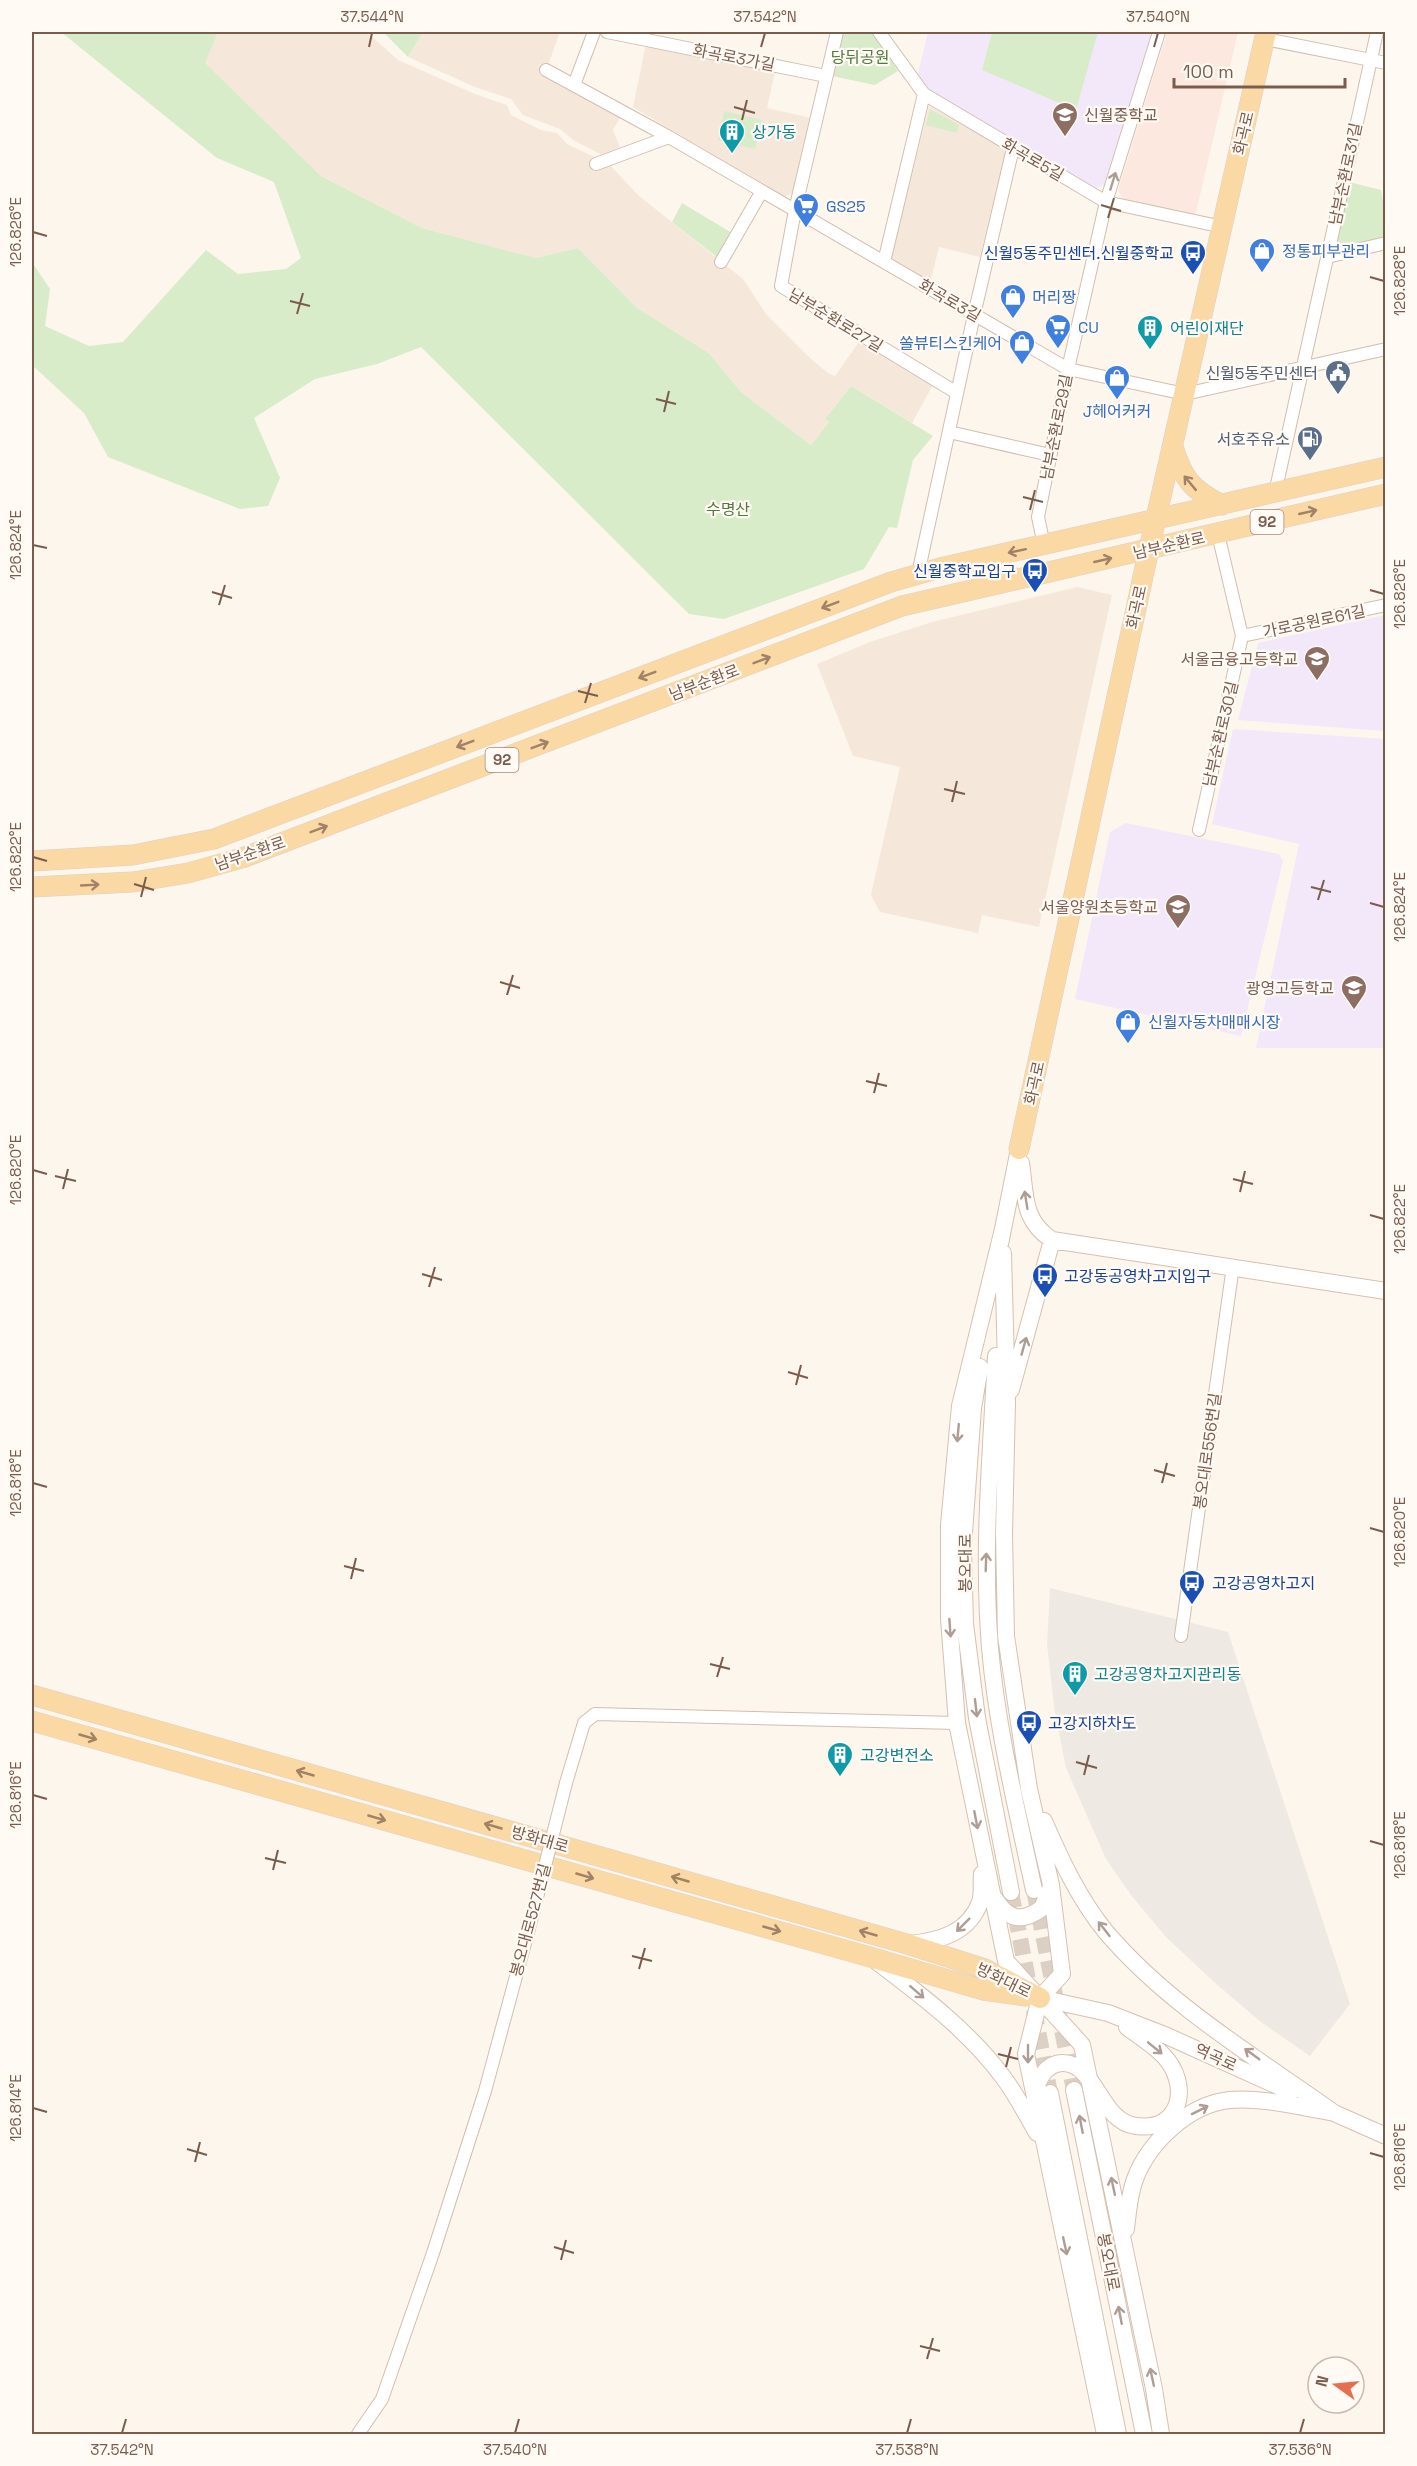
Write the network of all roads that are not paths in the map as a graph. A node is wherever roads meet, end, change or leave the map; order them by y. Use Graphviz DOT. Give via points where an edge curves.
graph roads {
  1 [pos="594,32"];
  2 [pos="607,32"];
  3 [pos="837,32"];
  4 [pos="879,32"];
  5 [pos="1160,32"];
  6 [pos="1377,32"];
  7 [pos="1265,35"];
  8 [pos="1371,61"];
  9 [pos="1386,63"];
  10 [pos="546,70"];
  11 [pos="826,76"];
  12 [pos="574,85"];
  13 [pos="924,94"];
  14 [pos="669,137"];
  15 [pos="1013,147"];
  16 [pos="596,164"];
  17 [pos="762,191"];
  18 [pos="1106,202"];
  19 [pos="795,210"];
  20 [pos="1222,227"];
  21 [pos="1386,243"];
  22 [pos="1327,257"];
  23 [pos="722,262"];
  24 [pos="884,262"];
  25 [pos="974,315"];
  26 [pos="1386,349"];
  27 [pos="1303,368"];
  28 [pos="1068,369"];
  29 [pos="957,393"];
  30 [pos="1185,394"];
  31 [pos="948,432"];
  32 [pos="1173,447"];
  33 [pos="1050,455"];
  34 [pos="1386,467"];
  35 [pos="1275,493"];
  36 [pos="1386,494"];
  37 [pos="1248,499"];
  38 [pos="1222,505"];
  39 [pos="1156,520"];
  40 [pos="1222,533"];
  41 [pos="1074,538"];
  42 [pos="1044,545"];
  43 [pos="1149,550"];
  44 [pos="918,574"];
  45 [pos="1025,578"];
  46 [pos="1386,605"];
  47 [pos="1242,636"];
  48 [pos="1199,830"];
  49 [pos="32,861"];
  50 [pos="32,887"];
  51 [pos="1019,1149"];
  52 [pos="1002,1233"];
  53 [pos="1052,1240"];
  54 [pos="1233,1266"];
  55 [pos="1386,1292"];
  56 [pos="1007,1402"];
  57 [pos="1181,1636"];
  58 [pos="32,1695"];
  59 [pos="32,1721"];
  60 [pos="957,1723"];
  61 [pos="1029,1789"];
  62 [pos="983,1852"];
  63 [pos="1051,1884"];
  64 [pos="1034,1890"];
  65 [pos="1011,1892"];
  66 [pos="993,1895"];
  67 [pos="907,1944"];
  68 [pos="870,1956"];
  69 [pos="1040,1998"];
  70 [pos="1108,2013"];
  71 [pos="1092,2084"];
  72 [pos="1074,2090"];
  73 [pos="1043,2096"];
  74 [pos="1334,2113"];
  75 [pos="1386,2136"];
  76 [pos="1044,2145"];
  77 [pos="1125,2245"];
  78 [pos="358,2434"];
  79 [pos="1105,2434"];
  80 [pos="1118,2434"];
  81 [pos="1144,2434"];
  82 [pos="1161,2434"];
  1 -- 12 [label="street"];
  2 -- 11 [label="street, 화곡로3가길"];
  3 -- 11 [label="street"];
  4 -- 13 [label="street, 화곡로5길"];
  18 -- 5 [label="street, 남부순환로29길, one-way"];
  6 -- 8 [label="street, 남부순환로31길"];
  7 -- 8 [label="street"];
  7 -- 20 [label="main road, 화곡로"];
  8 -- 9 [label="street"];
  8 -- 22 [label="street, 남부순환로31길"];
  10 -- 12 [label="street, 화곡로3길"];
  11 -- 19 [label="street"];
  12 -- 14 [label="street, 화곡로3길"];
  13 -- 15 [label="street, 화곡로5길"];
  13 -- 24 [label="street"];
  14 -- 16 [label="street"];
  14 -- 17 [label="street, 화곡로3길"];
  15 -- 18 [label="street, 화곡로5길"];
  15 -- 25 [label="street"];
  17 -- 19 [label="street, 화곡로3길"];
  17 -- 23 [label="street"];
  18 -- 20 [label="street, 화곡로5길"];
  18 -- 28 [label="street, 남부순환로29길"];
  19 -- 24 [label="street, 화곡로3길"];
  19 -- 29 [label="street, 남부순환로27길" via="781,286"];
  20 -- 30 [label="main road, 화곡로"];
  21 -- 22 [label="street"];
  22 -- 27 [label="street, 남부순환로31길"];
  24 -- 25 [label="street, 화곡로3길"];
  25 -- 28 [label="street, 화곡로3길"];
  25 -- 29 [label="street"];
  26 -- 27 [label="street"];
  27 -- 30 [label="street"];
  27 -- 35 [label="street, 남부순환로31길"];
  28 -- 30 [label="street, 화곡로3길"];
  28 -- 33 [label="street, 남부순환로29길"];
  29 -- 31 [label="street"];
  30 -- 32 [label="main road, 화곡로"];
  31 -- 33 [label="street"];
  31 -- 44 [label="street"];
  38 -- 32 [label="main road, one-way" via="1203,496 1185,479"];
  32 -- 39 [label="main road, 화곡로"];
  33 -- 42 [label="street, 남부순환로29길" via="1038,517"];
  34 -- 35 [label="main road, 남부순환로 / 92"];
  35 -- 37 [label="main road, 남부순환로 / 92"];
  40 -- 36 [label="main road, 남부순환로 / 92, one-way"];
  37 -- 38 [label="main road, 남부순환로 / 92"];
  37 -- 40 [label="main road" via="1245,508 1215,518 1213,524"];
  38 -- 39 [label="main road, 남부순환로 / 92"];
  39 -- 41 [label="main road, 남부순환로 / 92"];
  39 -- 43 [label="main road, 화곡로"];
  40 -- 43 [label="main road, 남부순환로 / 92"];
  40 -- 47 [label="street, 남부순환로30길"];
  41 -- 42 [label="main road, 남부순환로 / 92"];
  41 -- 45 [label="main road" via="1080,543 1079,549 1044,558 1033,565"];
  42 -- 44 [label="main road, 남부순환로 / 92, one-way"];
  45 -- 43 [label="main road, 남부순환로 / 92, one-way"];
  43 -- 51 [label="main road, 화곡로"];
  44 -- 49 [label="main road, 남부순환로 / 92, one-way" via="214,838 133,855"];
  50 -- 45 [label="main road, 남부순환로 / 92, one-way" via="134,882 242,858 902,606"];
  46 -- 47 [label="street, 가로공원로61길"];
  47 -- 48 [label="street, 남부순환로30길"];
  51 -- 52 [label="street, 봉오대로"];
  53 -- 51 [label="street, one-way" via="1031,1220"];
  52 -- 56 [label="street"];
  52 -- 60 [label="street, one-way" via="960,1406 949,1525 949,1619"];
  64 -- 52 [label="street, 봉오대로, one-way" via="999,1722 986,1575"];
  52 -- 65 [label="street, 봉오대로, one-way" via="973,1408 963,1547 965,1624 977,1718"];
  53 -- 54 [label="street"];
  56 -- 53 [label="street, one-way"];
  54 -- 55 [label="street"];
  54 -- 57 [label="street, 봉오대로556번길"];
  56 -- 61 [label="street" via="1006,1636"];
  67 -- 58 [label="main road, 방화대로, one-way"];
  59 -- 68 [label="main road, 방화대로, one-way"];
  60 -- 62 [label="street, one-way"];
  60 -- 78 [label="street, 봉오대로527번길, bridge" via="595,1714 584,1723 485,2091 382,2399"];
  61 -- 63 [label="street"];
  74 -- 61 [label="street, one-way" via="1173,1998 1127,1954 1082,1897"];
  62 -- 66 [label="street"];
  62 -- 67 [label="street, one-way" via="981,1901 974,1914 955,1933 931,1942"];
  63 -- 66 [label="street" via="1042,1908 1023,1918 1011,1916"];
  63 -- 69 [label="street" via="1062,1974"];
  66 -- 69 [label="street" via="1006,1961"];
  67 -- 69 [label="main road, 방화대로" via="985,1969"];
  68 -- 69 [label="main road, 방화대로" via="983,1990"];
  68 -- 76 [label="street, one-way" via="981,2051 1003,2076"];
  69 -- 70 [label="street, 역곡로"];
  69 -- 71 [label="street" via="1082,2045"];
  69 -- 73 [label="street, one-way" via="1026,2054"];
  70 -- 71 [label="street, one-way" via="1170,2062 1179,2081 1178,2103 1161,2123 1136,2126 1115,2116"];
  70 -- 74 [label="street, 역곡로" via="1244,2069"];
  71 -- 73 [label="street" via="1075,2066 1054,2065 1037,2083"];
  77 -- 71 [label="street, one-way"];
  81 -- 72 [label="street, 봉오대로, one-way"];
  73 -- 76 [label="street"];
  73 -- 80 [label="street, 봉오대로"];
  74 -- 75 [label="street, 역곡로"];
  77 -- 74 [label="street, one-way" via="1135,2179 1146,2157 1185,2118 1229,2100"];
  76 -- 79 [label="street, one-way"];
  82 -- 77 [label="street, one-way"];
}
